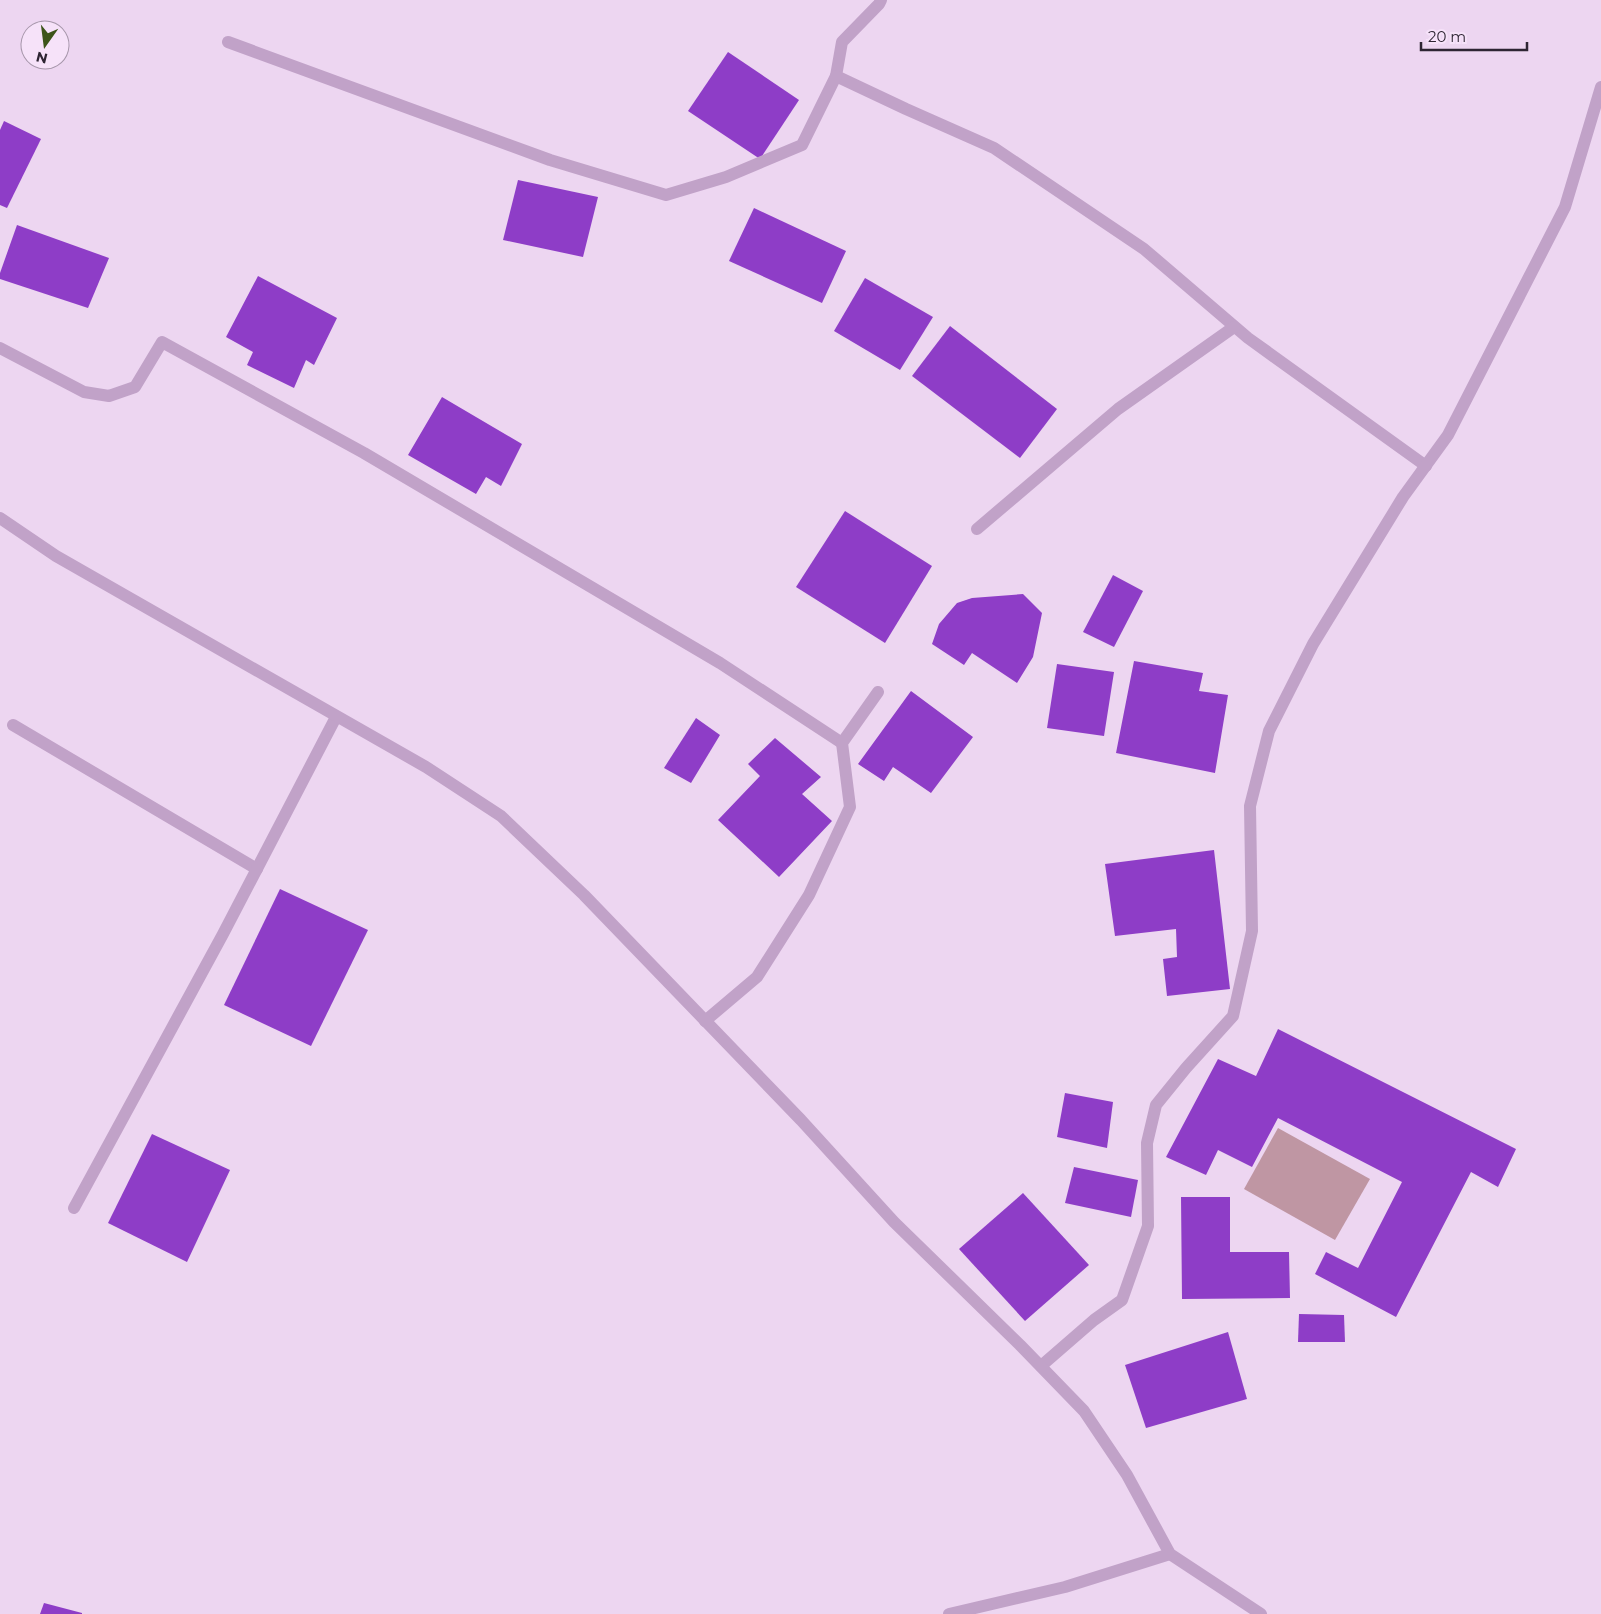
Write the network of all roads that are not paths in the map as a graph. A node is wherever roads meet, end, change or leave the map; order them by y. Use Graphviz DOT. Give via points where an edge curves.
graph roads {
  1 [pos="881,0"];
  2 [pos="228,42"];
  3 [pos="836,76"];
  4 [pos="1601,87"];
  5 [pos="1234,326"];
  6 [pos="0,348"];
  7 [pos="1426,466"];
  8 [pos="0,518"];
  9 [pos="977,529"];
  10 [pos="878,692"];
  11 [pos="336,717"];
  12 [pos="13,725"];
  13 [pos="842,743"];
  14 [pos="257,869"];
  15 [pos="705,1020"];
  16 [pos="74,1208"];
  17 [pos="1041,1366"];
  18 [pos="1170,1554"];
  19 [pos="949,1614"];
  20 [pos="1261,1614"];
  1 -- 3 [label="street" via="842,42"];
  2 -- 3 [label="street" via="550,160 666,195 726,177 802,145"];
  3 -- 5 [label="street" via="994,148 1144,249"];
  4 -- 7 [label="street" via="1565,207 1448,435"];
  5 -- 7 [label="street"];
  5 -- 9 [label="street" via="1118,409"];
  6 -- 13 [label="street" via="84,392 109,396 135,387 162,342 390,468 720,663"];
  7 -- 17 [label="street" via="1403,497 1313,644 1269,732 1250,806 1252,930 1233,1016 1156,1105 1146,1143 1148,1226 1122,1300"];
  8 -- 11 [label="street" via="56,556"];
  10 -- 13 [label="street"];
  11 -- 14 [label="street"];
  11 -- 15 [label="street" via="426,767 501,816 584,895"];
  12 -- 14 [label="street"];
  13 -- 15 [label="street" via="850,807 809,895 757,977"];
  14 -- 16 [label="street"];
  15 -- 17 [label="street" via="894,1222"];
  17 -- 18 [label="street" via="1084,1411 1127,1475"];
  18 -- 19 [label="street" via="1065,1588"];
  18 -- 20 [label="street"];
}
